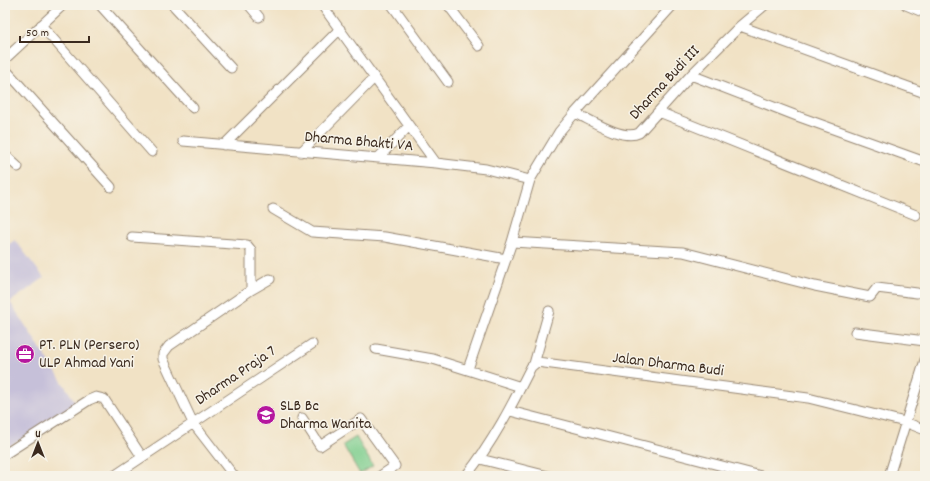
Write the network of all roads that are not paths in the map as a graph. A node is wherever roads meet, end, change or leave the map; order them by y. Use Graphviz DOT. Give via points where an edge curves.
graph roads {
  1 [pos="63,5"];
  2 [pos="100,5"];
  3 [pos="173,5"];
  4 [pos="249,5"];
  5 [pos="322,5"];
  6 [pos="392,5"];
  7 [pos="448,5"];
  8 [pos="673,5"];
  9 [pos="764,5"];
  10 [pos="906,5"];
  11 [pos="925,13"];
  12 [pos="259,17"];
  13 [pos="41,25"];
  14 [pos="740,26"];
  15 [pos="340,29"];
  16 [pos="479,46"];
  17 [pos="5,59"];
  18 [pos="231,68"];
  19 [pos="5,70"];
  20 [pos="691,75"];
  21 [pos="374,78"];
  22 [pos="448,82"];
  23 [pos="925,93"];
  24 [pos="193,108"];
  25 [pos="660,112"];
  26 [pos="575,113"];
  27 [pos="409,126"];
  28 [pos="184,141"];
  29 [pos="224,145"];
  30 [pos="152,152"];
  31 [pos="301,152"];
  32 [pos="5,155"];
  33 [pos="378,158"];
  34 [pos="925,162"];
  35 [pos="436,163"];
  36 [pos="18,168"];
  37 [pos="530,180"];
  38 [pos="111,187"];
  39 [pos="273,209"];
  40 [pos="916,215"];
  41 [pos="132,237"];
  42 [pos="512,242"];
  43 [pos="506,259"];
  44 [pos="270,279"];
  45 [pos="251,290"];
  46 [pos="917,293"];
  47 [pos="549,311"];
  48 [pos="856,332"];
  49 [pos="925,341"];
  50 [pos="312,344"];
  51 [pos="376,349"];
  52 [pos="925,360"];
  53 [pos="534,364"];
  54 [pos="468,369"];
  55 [pos="521,387"];
  56 [pos="510,411"];
  57 [pos="302,418"];
  58 [pos="905,422"];
  59 [pos="193,423"];
  60 [pos="925,430"];
  61 [pos="5,454"];
  62 [pos="142,457"];
  63 [pos="480,458"];
  64 [pos="114,476"];
  65 [pos="234,476"];
  66 [pos="380,476"];
  67 [pos="466,476"];
  68 [pos="548,476"];
  69 [pos="761,476"];
  70 [pos="889,476"];
  1 -- 13 [label="street"];
  2 -- 24 [label="street"];
  3 -- 18 [label="street"];
  4 -- 12 [label="street"];
  5 -- 15 [label="street"];
  6 -- 22 [label="street"];
  7 -- 16 [label="street"];
  8 -- 26 [label="street"];
  9 -- 14 [label="street, Dharma Budi III"];
  10 -- 11 [label="street"];
  13 -- 17 [label="street"];
  13 -- 30 [label="street"];
  14 -- 20 [label="street, Dharma Budi III"];
  14 -- 23 [label="street"];
  15 -- 21 [label="street"];
  15 -- 29 [label="street"];
  19 -- 38 [label="street"];
  20 -- 25 [label="street, Dharma Budi III"];
  20 -- 34 [label="street"];
  21 -- 27 [label="street"];
  21 -- 31 [label="street"];
  25 -- 26 [label="street, Dharma Budi III" via="634,136 620,134"];
  25 -- 40 [label="street"];
  26 -- 37 [label="street"];
  27 -- 33 [label="street"];
  27 -- 35 [label="street"];
  28 -- 29 [label="street, Dharma Bhakti VA"];
  29 -- 31 [label="street, Dharma Bhakti VA"];
  31 -- 33 [label="street, Dharma Bhakti VA"];
  32 -- 36 [label="street"];
  33 -- 35 [label="street, Dharma Bhakti VA"];
  35 -- 37 [label="street, Dharma Bhakti VA" via="486,169"];
  37 -- 42 [label="street"];
  39 -- 43 [label="street" via="312,232 385,237"];
  41 -- 45 [label="street" via="247,245 251,250"];
  42 -- 43 [label="street"];
  42 -- 46 [label="street" via="683,252 815,286 870,297 877,288"];
  43 -- 54 [label="street"];
  44 -- 45 [label="street"];
  45 -- 59 [label="street" via="169,346 163,354"];
  47 -- 53 [label="street"];
  48 -- 49 [label="street"];
  50 -- 59 [label="street, Dharma Praja 7"];
  51 -- 54 [label="street" via="433,359"];
  52 -- 58 [label="street"];
  53 -- 55 [label="street"];
  53 -- 58 [label="street, Jalan Dharma Budi" via="543,363 808,398"];
  54 -- 55 [label="street"];
  55 -- 56 [label="street"];
  56 -- 63 [label="street"];
  56 -- 69 [label="street"];
  57 -- 66 [label="street" via="320,446 362,419 395,466"];
  58 -- 60 [label="street, Jalan Dharma Budi"];
  58 -- 70 [label="street"];
  59 -- 62 [label="street"];
  59 -- 65 [label="street, Dharma Praja 7"];
  61 -- 62 [label="street" via="90,400 100,397 104,399"];
  62 -- 64 [label="street"];
  63 -- 67 [label="street"];
  63 -- 68 [label="street"];
}
